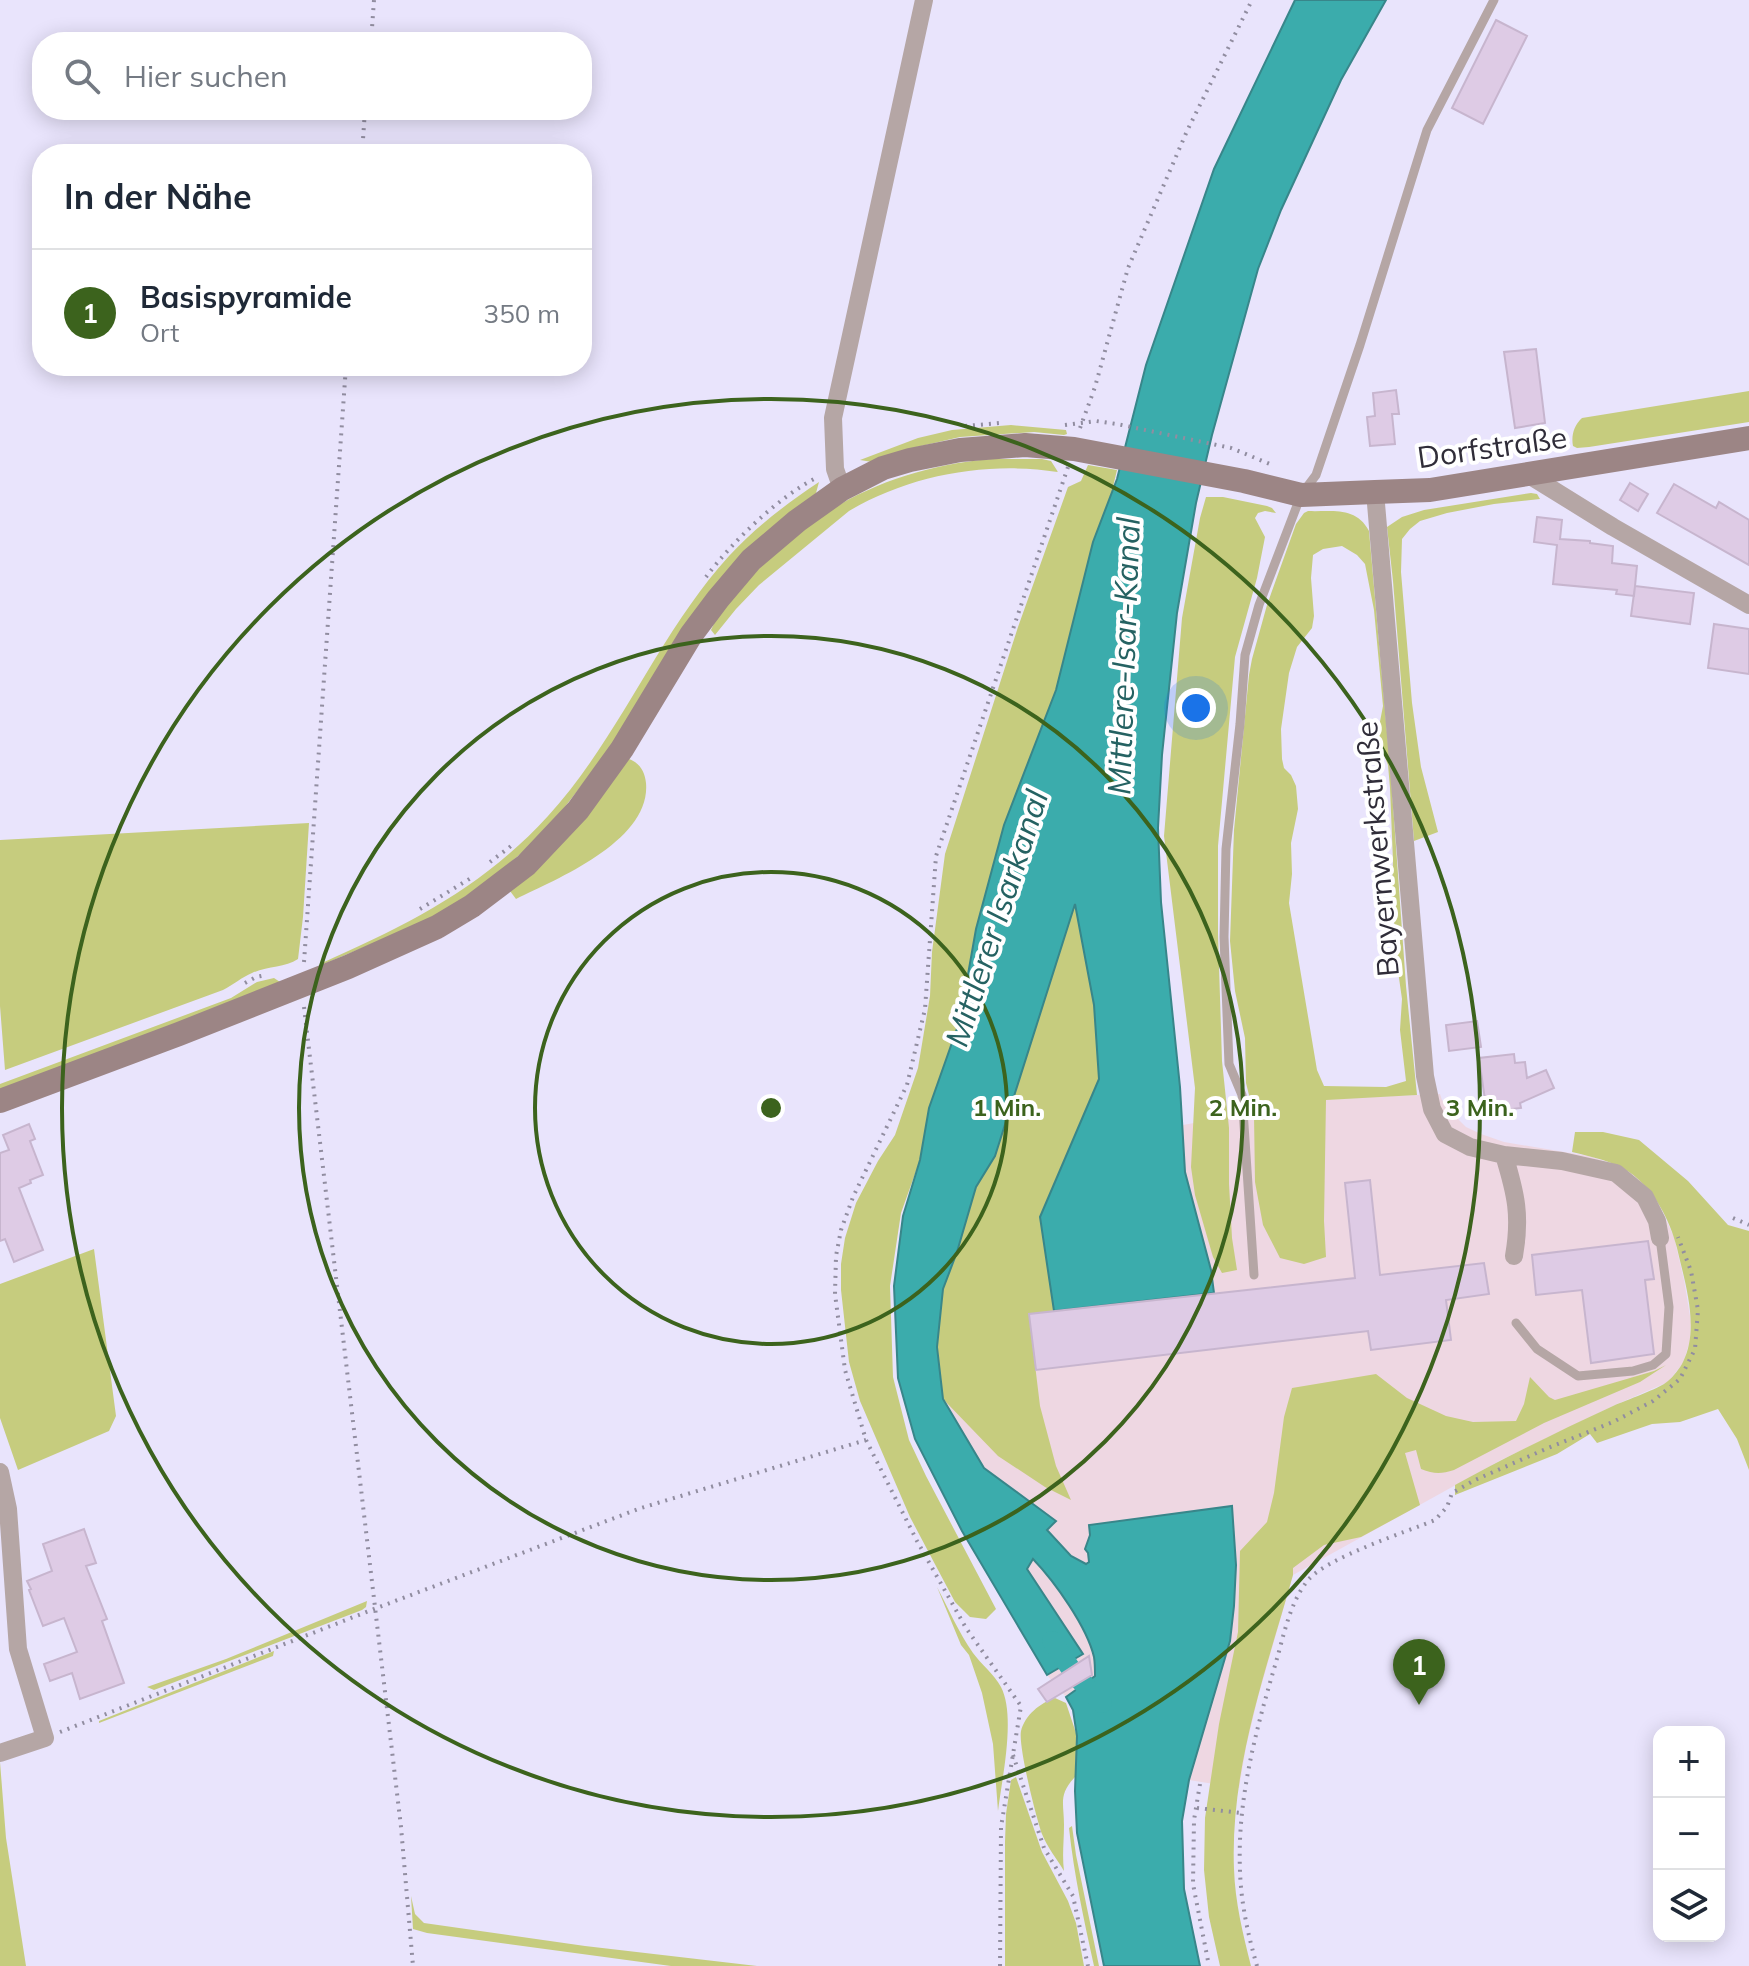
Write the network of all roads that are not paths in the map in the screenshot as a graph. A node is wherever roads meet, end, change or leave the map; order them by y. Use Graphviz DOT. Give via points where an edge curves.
graph roads {
  1 [pos="924,0"];
  2 [pos="1494,0"];
  3 [pos="1749,438"];
  4 [pos="1529,475"];
  5 [pos="838,479"];
  6 [pos="1375,492"];
  7 [pos="1301,495"];
  8 [pos="1749,605"];
  9 [pos="0,1101"];
  10 [pos="1504,1155"];
  11 [pos="1659,1229"];
  12 [pos="1514,1256"];
  13 [pos="1254,1275"];
  14 [pos="1516,1323"];
  15 [pos="0,1472"];
  16 [pos="6,1573"];
  17 [pos="0,1753"];
  1 -- 5 [label="street" via="833,418"];
  2 -- 7 [label="lane" via="1427,130 1316,475"];
  3 -- 4 [label="street, Dorfstraße"];
  4 -- 6 [label="street, Dorfstraße" via="1430,490"];
  4 -- 8 [label="street"];
  5 -- 7 [label="street, Dorfstraße" via="960,450 1025,445 1084,451"];
  5 -- 9 [label="street, Dorfstraße" via="734,579 691,635 578,810 526,865 472,906 348,967 303,976 179,1034"];
  6 -- 7 [label="street, Dorfstraße"];
  6 -- 10 [label="street, Bayernwerkstraße" via="1425,1076 1432,1109 1445,1134"];
  7 -- 13 [label="lane" via="1245,655 1226,849 1229,1064 1242,1095"];
  10 -- 11 [label="street, Bayernwerkstraße" via="1616,1173 1645,1197"];
  10 -- 12 [label="street" via="1515,1189 1519,1229"];
  11 -- 14 [label="lane" via="1669,1307 1666,1354 1653,1365 1578,1376 1537,1349"];
  15 -- 16 [label="street" via="8,1509"];
  16 -- 17 [label="street" via="18,1649 45,1738"];
}
